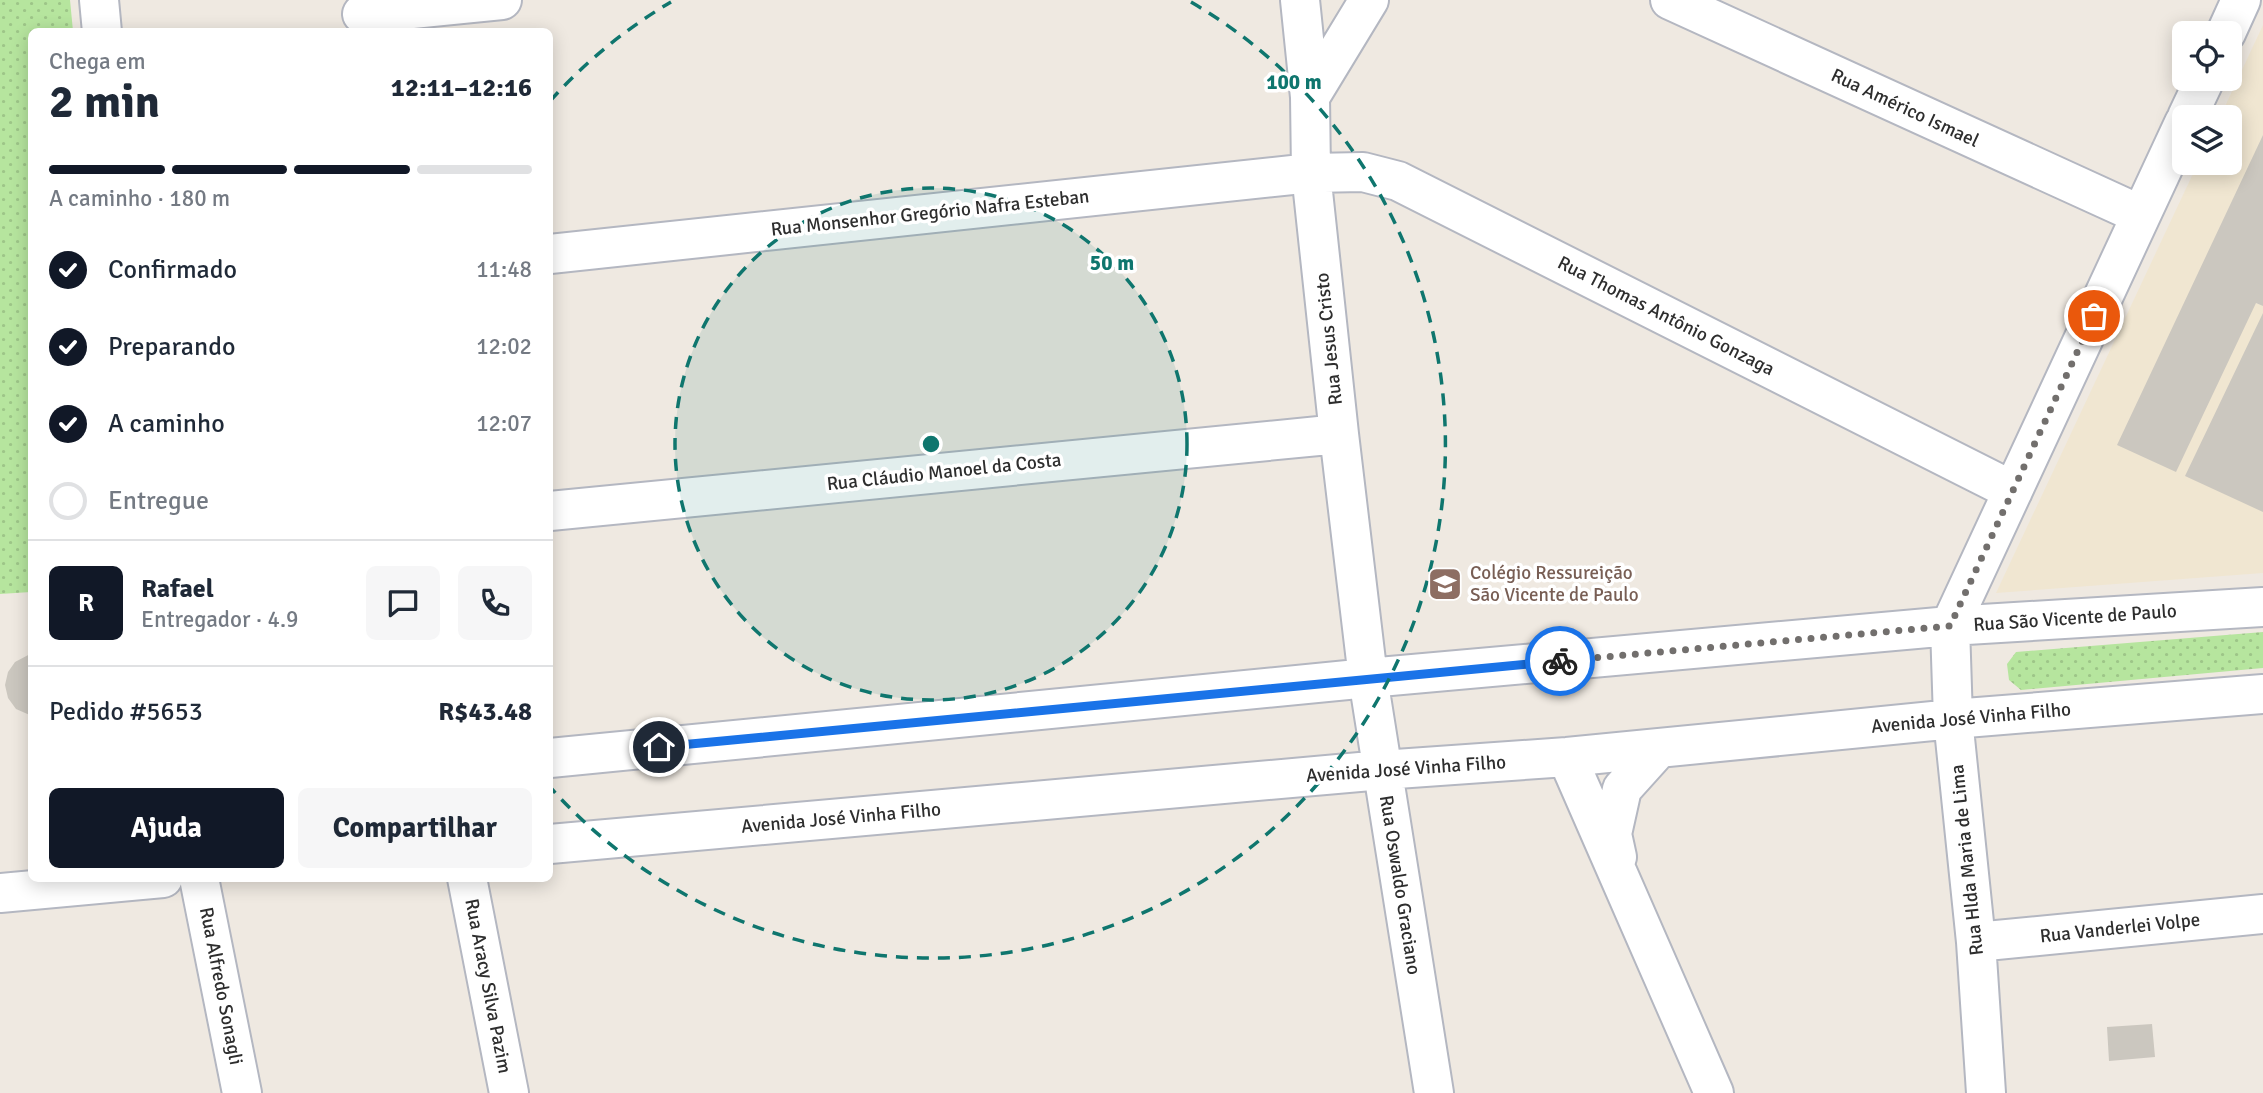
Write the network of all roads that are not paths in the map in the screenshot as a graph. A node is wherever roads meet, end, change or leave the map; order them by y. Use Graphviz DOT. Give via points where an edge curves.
graph roads {
  1 [pos="99,0"];
  2 [pos="502,0"];
  3 [pos="1300,0"];
  4 [pos="1369,0"];
  5 [pos="1670,0"];
  6 [pos="2241,0"];
  7 [pos="362,15"];
  8 [pos="2231,21"];
  9 [pos="102,28"];
  10 [pos="1310,97"];
  11 [pos="2172,149"];
  12 [pos="1311,173"];
  13 [pos="2141,215"];
  14 [pos="553,254"];
  15 [pos="1339,434"];
  16 [pos="2013,491"];
  17 [pos="553,511"];
  18 [pos="2263,607"];
  19 [pos="1950,626"];
  20 [pos="1368,678"];
  21 [pos="2263,694"];
  22 [pos="1952,719"];
  23 [pos="1659,748"];
  24 [pos="1567,757"];
  25 [pos="553,758"];
  26 [pos="1382,770"];
  27 [pos="553,844"];
  28 [pos="120,882"];
  29 [pos="200,882"];
  30 [pos="468,882"];
  31 [pos="1622,883"];
  32 [pos="0,893"];
  33 [pos="2263,914"];
  34 [pos="1976,942"];
  35 [pos="242,1093"];
  36 [pos="509,1093"];
  37 [pos="1434,1093"];
  38 [pos="1714,1093"];
  39 [pos="1986,1093"];
  1 -- 9 [label="street"];
  2 -- 7 [label="street"];
  3 -- 10 [label="street, Rua Jesus Cristo"];
  4 -- 10 [label="street"];
  5 -- 13 [label="street, Rua Américo Ismael"];
  6 -- 8 [label="street"];
  10 -- 12 [label="street, Rua Jesus Cristo"];
  11 -- 13 [label="street"];
  12 -- 14 [label="street, Rua Monsenhor Gregório Nafra Esteban"];
  12 -- 15 [label="street, Rua Jesus Cristo"];
  12 -- 16 [label="street, Rua Thomas Antônio Gonzaga" via="1363,172 1398,181"];
  13 -- 16 [label="street"];
  15 -- 17 [label="street, Rua Cláudio Manoel da Costa"];
  15 -- 20 [label="street, Rua Jesus Cristo"];
  16 -- 19 [label="street"];
  18 -- 19 [label="street, Rua São Vicente de Paulo"];
  19 -- 20 [label="street, Rua São Vicente de Paulo"];
  19 -- 22 [label="street, Rua Hlda Maria de Lima"];
  20 -- 25 [label="street, Rua São Vicente de Paulo"];
  20 -- 26 [label="street, Rua Oswaldo Graciano"];
  21 -- 22 [label="street, Avenida José Vinha Filho"];
  22 -- 23 [label="street, Avenida José Vinha Filho"];
  22 -- 34 [label="street, Rua Hlda Maria de Lima"];
  23 -- 24 [label="street, Avenida José Vinha Filho"];
  23 -- 31 [label="street" via="1622,789 1612,834"];
  24 -- 26 [label="street, Avenida José Vinha Filho"];
  24 -- 31 [label="street"];
  26 -- 27 [label="street, Avenida José Vinha Filho"];
  26 -- 37 [label="street, Rua Oswaldo Graciano"];
  28 -- 32 [label="street"];
  29 -- 35 [label="street, Rua Alfredo Sonagli"];
  30 -- 36 [label="street, Rua Aracy Silva Pazim"];
  31 -- 38 [label="street"];
  33 -- 34 [label="street, Rua Vanderlei Volpe"];
  34 -- 39 [label="street, Rua Hlda Maria de Lima"];
}
